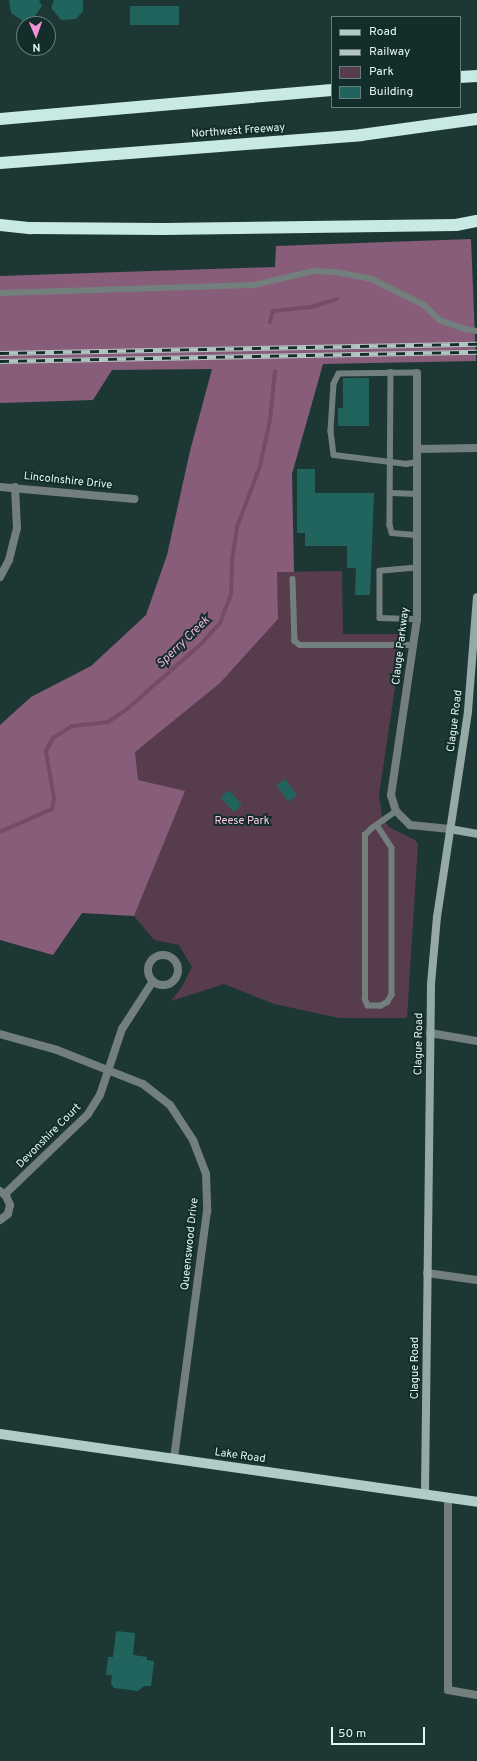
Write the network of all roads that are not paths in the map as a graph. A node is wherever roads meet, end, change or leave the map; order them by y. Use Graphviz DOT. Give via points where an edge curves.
graph roads {
  1 [pos="477,76"];
  2 [pos="461,77"];
  3 [pos="331,90"];
  4 [pos="0,119"];
  5 [pos="477,119"];
  6 [pos="0,163"];
  7 [pos="477,221"];
  8 [pos="0,226"];
  9 [pos="0,293"];
  10 [pos="477,331"];
  11 [pos="391,372"];
  12 [pos="417,373"];
  13 [pos="477,448"];
  14 [pos="418,449"];
  15 [pos="391,462"];
  16 [pos="417,462"];
  17 [pos="0,487"];
  18 [pos="16,487"];
  19 [pos="390,493"];
  20 [pos="417,494"];
  21 [pos="134,499"];
  22 [pos="417,535"];
  23 [pos="417,568"];
  24 [pos="0,577"];
  25 [pos="293,579"];
  26 [pos="477,597"];
  27 [pos="417,619"];
  28 [pos="414,645"];
  29 [pos="396,811"];
  30 [pos="377,825"];
  31 [pos="450,829"];
  32 [pos="477,834"];
  33 [pos="153,981"];
  34 [pos="430,1033"];
  35 [pos="0,1034"];
  36 [pos="477,1041"];
  37 [pos="108,1068"];
  38 [pos="2,1193"];
  39 [pos="0,1220"];
  40 [pos="427,1273"];
  41 [pos="477,1280"];
  42 [pos="0,1434"];
  43 [pos="174,1459"];
  44 [pos="426,1493"];
  45 [pos="448,1497"];
  46 [pos="477,1502"];
  47 [pos="477,1694"];
  1 -- 2 [label="highway"];
  3 -- 4 [label="highway"];
  5 -- 6 [label="highway, Northwest Freeway" via="361,135"];
  7 -- 8 [label="highway" via="456,225 163,229"];
  9 -- 10 [label="lane" via="254,285 314,271 336,272 372,279 424,305 440,320 464,330"];
  11 -- 12 [label="lane"];
  11 -- 15 [label="lane"];
  11 -- 15 [label="lane" via="349,372 336,376 331,431 334,455"];
  12 -- 14 [label="street, Clauge Parkway"];
  13 -- 14 [label="street"];
  14 -- 16 [label="street, Clauge Parkway"];
  15 -- 16 [label="lane"];
  15 -- 19 [label="lane"];
  16 -- 20 [label="street, Clauge Parkway"];
  17 -- 18 [label="street, Lincolnshire Drive"];
  18 -- 21 [label="street, Lincolnshire Drive"];
  18 -- 24 [label="street" via="17,528 9,560"];
  19 -- 20 [label="lane"];
  19 -- 22 [label="lane" via="392,533"];
  20 -- 22 [label="street, Clauge Parkway"];
  22 -- 23 [label="street, Clauge Parkway"];
  23 -- 27 [label="street, Clauge Parkway"];
  23 -- 27 [label="lane" via="380,571 380,618"];
  25 -- 28 [label="lane" via="295,641 300,645"];
  26 -- 31 [label="main road, Clague Road" via="468,711"];
  27 -- 28 [label="street, Clauge Parkway"];
  28 -- 29 [label="street, Clauge Parkway" via="391,795"];
  29 -- 30 [label="lane"];
  29 -- 31 [label="street" via="410,825"];
  30 -- 30 [label="lane" via="364,835 365,1000 368,1006 380,1006 388,1002 392,995 392,848"];
  31 -- 32 [label="main road"];
  31 -- 34 [label="main road, Clague Road" via="437,917"];
  33 -- 37 [label="street, Devonshire Court" via="122,1029"];
  34 -- 36 [label="street"];
  34 -- 40 [label="main road, Clague Road"];
  35 -- 37 [label="street, Queenswood Drive"];
  37 -- 38 [label="street, Devonshire Court" via="100,1095 88,1114"];
  37 -- 43 [label="street, Queenswood Drive" via="143,1084 170,1105 193,1140 206,1174 207,1211"];
  38 -- 39 [label="street, Devonshire Court" via="9,1200 10,1209"];
  40 -- 41 [label="street"];
  40 -- 44 [label="main road, Clague Road"];
  42 -- 43 [label="main road, Lake Road"];
  43 -- 44 [label="main road, Lake Road"];
  44 -- 45 [label="main road, Lake Road"];
  45 -- 46 [label="main road, Lake Road"];
  45 -- 47 [label="street" via="448,1690"];
}
